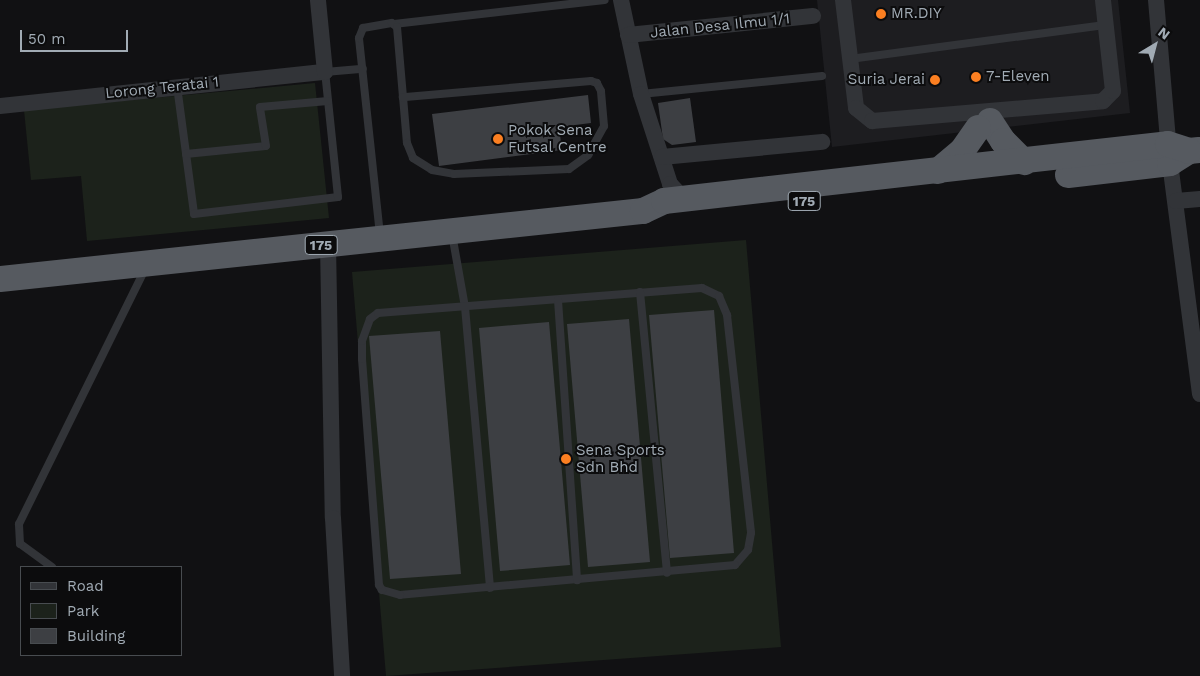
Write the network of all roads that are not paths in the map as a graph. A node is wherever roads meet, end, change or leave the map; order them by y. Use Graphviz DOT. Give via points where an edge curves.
graph roads {
  1 [pos="318,0"];
  2 [pos="605,0"];
  3 [pos="621,0"];
  4 [pos="843,0"];
  5 [pos="1102,0"];
  6 [pos="1156,0"];
  7 [pos="813,16"];
  8 [pos="394,24"];
  9 [pos="1106,25"];
  10 [pos="628,35"];
  11 [pos="850,59"];
  12 [pos="363,69"];
  13 [pos="325,72"];
  14 [pos="822,76"];
  15 [pos="177,86"];
  16 [pos="641,94"];
  17 [pos="403,97"];
  18 [pos="328,102"];
  19 [pos="0,106"];
  20 [pos="957,112"];
  21 [pos="990,119"];
  22 [pos="822,142"];
  23 [pos="1182,152"];
  24 [pos="186,154"];
  25 [pos="662,157"];
  26 [pos="1024,162"];
  27 [pos="938,171"];
  28 [pos="987,174"];
  29 [pos="1200,198"];
  30 [pos="665,199"];
  31 [pos="1176,201"];
  32 [pos="451,231"];
  33 [pos="381,238"];
  34 [pos="328,244"];
  35 [pos="148,263"];
  36 [pos="0,279"];
  37 [pos="640,292"];
  38 [pos="558,300"];
  39 [pos="464,307"];
  40 [pos="1200,394"];
  41 [pos="51,566"];
  42 [pos="667,573"];
  43 [pos="577,580"];
  44 [pos="490,588"];
  45 [pos="342,676"];
  1 -- 13 [label="street"];
  2 -- 8 [label="lane"];
  3 -- 10 [label="street"];
  4 -- 11 [label="street"];
  5 -- 9 [label="street"];
  6 -- 23 [label="street"];
  7 -- 10 [label="street, Jalan Desa Ilmu 1/1"];
  8 -- 12 [label="lane" via="361,30"];
  8 -- 17 [label="lane" via="398,31"];
  9 -- 11 [label="lane"];
  9 -- 21 [label="street" via="1113,91 1109,97 1103,101"];
  10 -- 16 [label="street"];
  11 -- 20 [label="street" via="856,108 867,119"];
  12 -- 13 [label="lane"];
  12 -- 33 [label="lane"];
  13 -- 15 [label="street, Lorong Teratai 1"];
  13 -- 18 [label="lane"];
  14 -- 16 [label="lane"];
  15 -- 19 [label="street, Lorong Teratai 1"];
  15 -- 24 [label="lane"];
  16 -- 25 [label="street"];
  17 -- 17 [label="lane" via="409,151 421,165 441,173 569,169 588,155 604,126 601,91 597,83 591,81"];
  18 -- 24 [label="lane" via="260,107 266,146"];
  18 -- 24 [label="lane" via="338,197 194,214"];
  20 -- 21 [label="street"];
  20 -- 21 [label="street"];
  21 -- 26 [label="highway" via="1003,140"];
  21 -- 27 [label="highway" via="962,151"];
  21 -- 28 [label="street"];
  22 -- 25 [label="street"];
  23 -- 26 [label="highway, 175"];
  23 -- 28 [label="highway, 175"];
  23 -- 31 [label="street"];
  25 -- 30 [label="street"];
  26 -- 28 [label="highway, 175"];
  27 -- 28 [label="highway, 175"];
  27 -- 30 [label="highway, 175"];
  28 -- 30 [label="highway, 175" via="660,216"];
  29 -- 31 [label="street"];
  30 -- 32 [label="highway, 175"];
  31 -- 40 [label="street"];
  32 -- 33 [label="highway, 175"];
  32 -- 39 [label="lane"];
  33 -- 34 [label="highway, 175"];
  34 -- 35 [label="highway, 175"];
  34 -- 45 [label="street" via="333,518"];
  35 -- 36 [label="highway, 175"];
  35 -- 41 [label="lane" via="19,524 21,546"];
  37 -- 38 [label="lane"];
  37 -- 42 [label="lane"];
  37 -- 42 [label="lane" via="702,288 712,290 723,303 751,533 748,550 735,565"];
  38 -- 39 [label="lane"];
  38 -- 43 [label="lane"];
  39 -- 44 [label="lane"];
  39 -- 44 [label="lane" via="378,313 365,328 362,359 378,585 394,595"];
  42 -- 43 [label="lane"];
  43 -- 44 [label="lane"];
}
